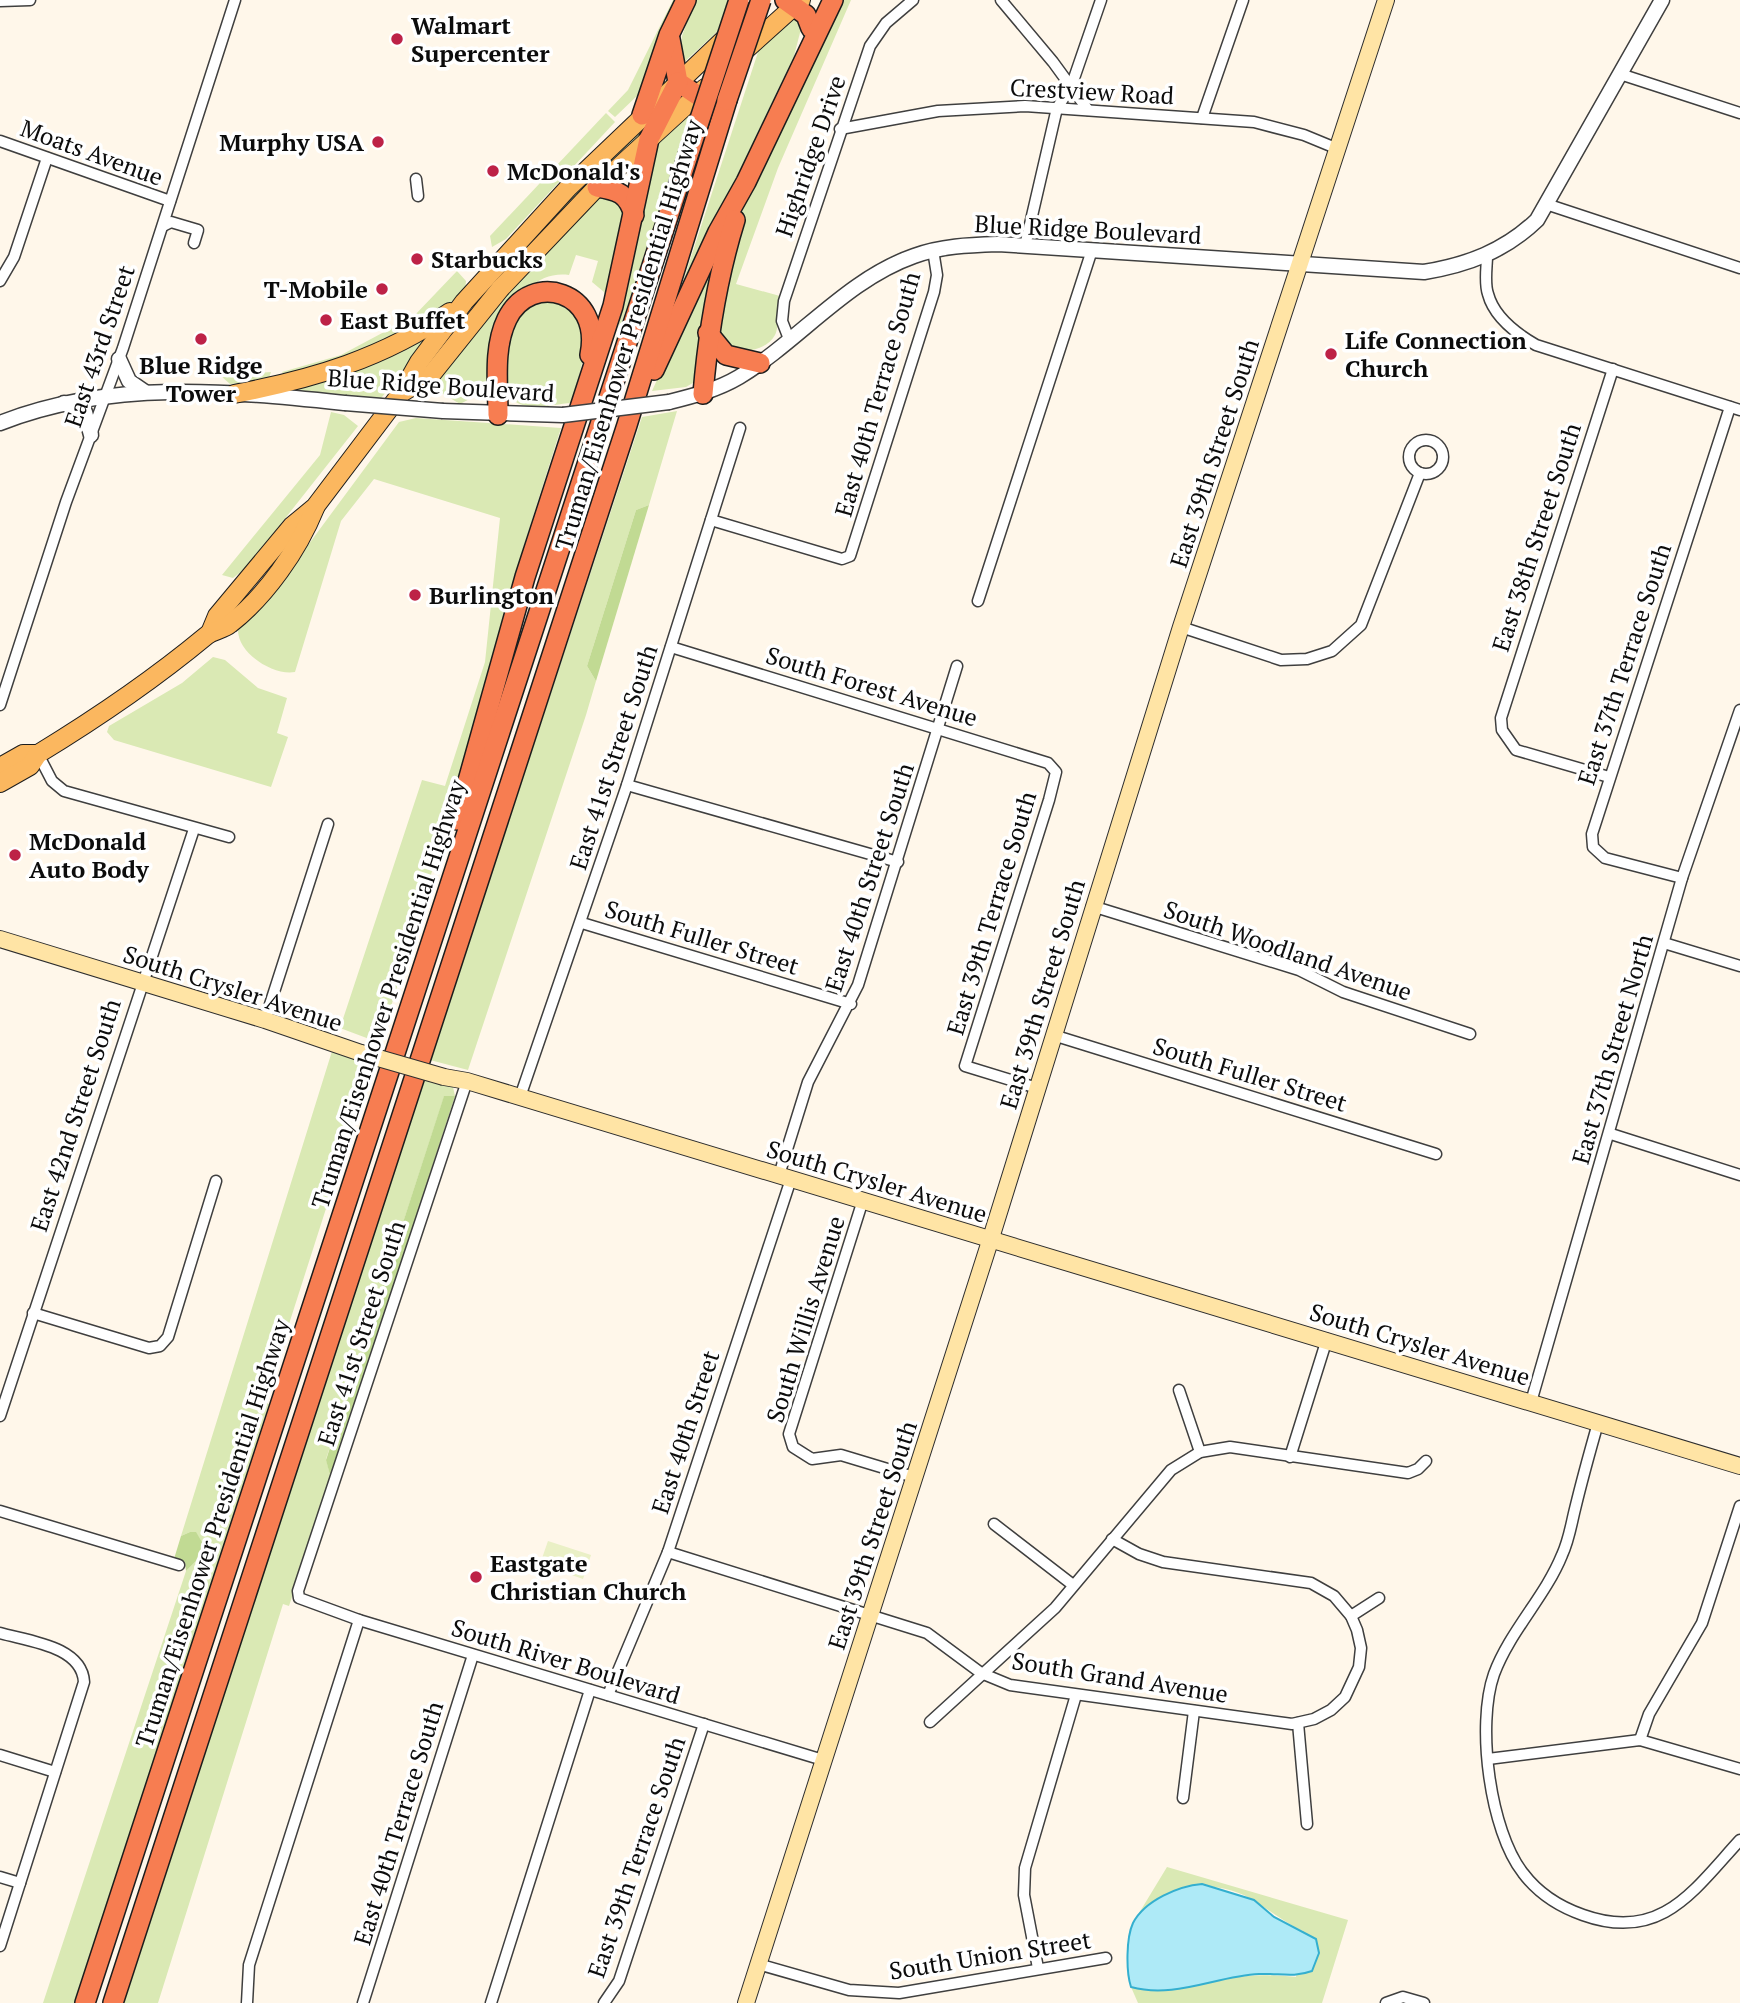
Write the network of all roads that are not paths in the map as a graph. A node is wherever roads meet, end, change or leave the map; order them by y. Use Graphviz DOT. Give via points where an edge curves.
graph roads {
  1 [pos="30,0"];
  2 [pos="235,0"];
  3 [pos="686,0"];
  4 [pos="739,0"];
  5 [pos="763,0"];
  6 [pos="817,0"];
  7 [pos="833,0"];
  8 [pos="913,0"];
  9 [pos="1001,0"];
  10 [pos="1101,0"];
  11 [pos="1242,0"];
  12 [pos="1386,0"];
  13 [pos="1662,0"];
  14 [pos="0,1"];
  15 [pos="794,1"];
  16 [pos="811,28"];
  17 [pos="669,34"];
  18 [pos="806,52"];
  19 [pos="1620,74"];
  20 [pos="678,82"];
  21 [pos="1072,87"];
  22 [pos="697,95"];
  23 [pos="1057,108"];
  24 [pos="1088,110"];
  25 [pos="1740,113"];
  26 [pos="642,115"];
  27 [pos="1202,118"];
  28 [pos="841,129"];
  29 [pos="649,139"];
  30 [pos="0,141"];
  31 [pos="1338,149"];
  32 [pos="47,158"];
  33 [pos="416,179"];
  34 [pos="746,182"];
  35 [pos="597,187"];
  36 [pos="413,192"];
  37 [pos="170,201"];
  38 [pos="1546,204"];
  39 [pos="634,215"];
  40 [pos="163,226"];
  41 [pos="194,243"];
  42 [pos="1025,246"];
  43 [pos="933,250"];
  44 [pos="1092,250"];
  45 [pos="1487,255"];
  46 [pos="1301,264"];
  47 [pos="1740,268"];
  48 [pos="0,281"];
  49 [pos="494,284"];
  50 [pos="464,302"];
  51 [pos="708,333"];
  52 [pos="789,339"];
  53 [pos="119,359"];
  54 [pos="760,363"];
  55 [pos="1613,369"];
  56 [pos="583,391"];
  57 [pos="145,392"];
  58 [pos="402,392"];
  59 [pos="106,394"];
  60 [pos="234,394"];
  61 [pos="703,394"];
  62 [pos="63,402"];
  63 [pos="1735,408"];
  64 [pos="498,415"];
  65 [pos="0,423"];
  66 [pos="627,425"];
  67 [pos="740,428"];
  68 [pos="90,436"];
  69 [pos="1420,473"];
  70 [pos="711,520"];
  71 [pos="978,601"];
  72 [pos="1181,628"];
  73 [pos="671,647"];
  74 [pos="957,666"];
  75 [pos="0,705"];
  76 [pos="1740,710"];
  77 [pos="938,728"];
  78 [pos="1727,750"];
  79 [pos="38,754"];
  80 [pos="1740,754"];
  81 [pos="0,767"];
  82 [pos="1056,772"];
  83 [pos="1609,777"];
  84 [pos="0,783"];
  85 [pos="627,785"];
  86 [pos="328,824"];
  87 [pos="194,829"];
  88 [pos="229,838"];
  89 [pos="898,862"];
  90 [pos="1680,878"];
  91 [pos="1092,906"];
  92 [pos="582,923"];
  93 [pos="0,940"];
  94 [pos="1664,943"];
  95 [pos="1740,965"];
  96 [pos="141,982"];
  97 [pos="851,1004"];
  98 [pos="405,1018"];
  99 [pos="265,1020"];
  100 [pos="1470,1034"];
  101 [pos="1053,1035"];
  102 [pos="467,1081"];
  103 [pos="1037,1088"];
  104 [pos="520,1097"];
  105 [pos="1611,1134"];
  106 [pos="1436,1154"];
  107 [pos="1740,1175"];
  108 [pos="785,1177"];
  109 [pos="216,1181"];
  110 [pos="863,1200"];
  111 [pos="991,1238"];
  112 [pos="33,1313"];
  113 [pos="1326,1339"];
  114 [pos="1179,1390"];
  115 [pos="1531,1402"];
  116 [pos="0,1416"];
  117 [pos="1598,1423"];
  118 [pos="1200,1452"];
  119 [pos="1290,1457"];
  120 [pos="1426,1461"];
  121 [pos="1740,1466"];
  122 [pos="914,1477"];
  123 [pos="1740,1506"];
  124 [pos="0,1511"];
  125 [pos="994,1524"];
  126 [pos="1112,1539"];
  127 [pos="668,1552"];
  128 [pos="179,1565"];
  129 [pos="1073,1586"];
  130 [pos="299,1598"];
  131 [pos="1379,1598"];
  132 [pos="870,1614"];
  133 [pos="1351,1616"];
  134 [pos="359,1620"];
  135 [pos="0,1633"];
  136 [pos="473,1655"];
  137 [pos="981,1674"];
  138 [pos="590,1689"];
  139 [pos="608,1695"];
  140 [pos="1076,1695"];
  141 [pos="1194,1711"];
  142 [pos="930,1722"];
  143 [pos="1298,1723"];
  144 [pos="704,1724"];
  145 [pos="1640,1740"];
  146 [pos="0,1755"];
  147 [pos="1488,1759"];
  148 [pos="823,1760"];
  149 [pos="1740,1769"];
  150 [pos="55,1772"];
  151 [pos="1183,1798"];
  152 [pos="1307,1824"];
  153 [pos="1740,1840"];
  154 [pos="0,1877"];
  155 [pos="20,1883"];
  156 [pos="0,1946"];
  157 [pos="1105,1958"];
  158 [pos="758,1964"];
  159 [pos="1038,1968"];
  160 [pos="931,1989"];
  161 [pos="1387,2002"];
  162 [pos="85,2003"];
  163 [pos="113,2003"];
  164 [pos="247,2003"];
  165 [pos="363,2003"];
  166 [pos="491,2003"];
  167 [pos="604,2003"];
  168 [pos="746,2003"];
  169 [pos="933,2003"];
  170 [pos="1424,2003"];
  1 -- 14 [label="street"];
  2 -- 37 [label="street, East 43rd Street"];
  3 -- 17 [label="highway"];
  4 -- 98 [label="highway, Truman/Eisenhower Presidential Highway, bridge"];
  5 -- 20 [label="main road"];
  5 -- 66 [label="highway, Truman/Eisenhower Presidential Highway, bridge" via="727,100"];
  6 -- 16 [label="highway"];
  7 -- 18 [label="highway"];
  8 -- 28 [label="street, Highridge Drive" via="886,23 870,46"];
  9 -- 21 [label="street"];
  10 -- 21 [label="street"];
  11 -- 27 [label="street"];
  12 -- 31 [label="main road, East 39th Street South"];
  13 -- 19 [label="street, Blue Ridge Boulevard"];
  15 -- 16 [label="highway"];
  15 -- 22 [label="main road"];
  16 -- 18 [label="highway"];
  17 -- 20 [label="highway"];
  17 -- 26 [label="highway"];
  18 -- 34 [label="highway"];
  19 -- 25 [label="street"];
  19 -- 38 [label="street, Blue Ridge Boulevard"];
  20 -- 22 [label="highway"];
  20 -- 26 [label="main road"];
  20 -- 29 [label="highway"];
  21 -- 23 [label="street"];
  21 -- 24 [label="street"];
  22 -- 29 [label="main road"];
  23 -- 24 [label="street, Crestview Road"];
  23 -- 28 [label="street, Crestview Road" via="973,107"];
  23 -- 42 [label="street"];
  24 -- 27 [label="street, Crestview Road"];
  26 -- 49 [label="main road" via="568,188"];
  27 -- 31 [label="street, Crestview Road" via="1269,125"];
  28 -- 52 [label="street, Highridge Drive" via="784,301 782,321"];
  29 -- 35 [label="main road"];
  29 -- 39 [label="highway"];
  30 -- 32 [label="street, Moats Avenue"];
  31 -- 46 [label="main road, East 39th Street South"];
  32 -- 37 [label="street, Moats Avenue"];
  32 -- 48 [label="street" via="13,257"];
  33 -- 36 [label="street"];
  34 -- 51 [label="highway" via="720,268"];
  34 -- 66 [label="highway"];
  35 -- 39 [label="highway" via="623,194"];
  35 -- 49 [label="main road"];
  37 -- 40 [label="street, East 43rd Street"];
  38 -- 45 [label="street, Blue Ridge Boulevard" via="1530,227"];
  38 -- 47 [label="street"];
  39 -- 56 [label="highway" via="613,306"];
  40 -- 41 [label="street" via="171,222 198,230"];
  40 -- 53 [label="street, East 43rd Street"];
  42 -- 43 [label="street, Blue Ridge Boulevard" via="961,245"];
  42 -- 44 [label="street, Blue Ridge Boulevard"];
  43 -- 52 [label="street, Blue Ridge Boulevard" via="884,270"];
  43 -- 70 [label="street, East 40th Terrace South" via="934,292 850,556 842,559"];
  44 -- 46 [label="street, Blue Ridge Boulevard"];
  44 -- 71 [label="street"];
  45 -- 46 [label="street, Blue Ridge Boulevard" via="1424,272"];
  45 -- 55 [label="street" via="1487,293 1510,327 1536,345"];
  46 -- 72 [label="main road, East 39th Street South"];
  49 -- 50 [label="main road"];
  49 -- 58 [label="main road" via="431,375"];
  50 -- 58 [label="main road"];
  50 -- 60 [label="main road" via="406,341 374,356 331,372"];
  51 -- 54 [label="highway" via="726,355"];
  51 -- 61 [label="highway"];
  52 -- 54 [label="street, Blue Ridge Boulevard"];
  53 -- 57 [label="street" via="129,381"];
  53 -- 59 [label="street, East 43rd Street"];
  54 -- 61 [label="street, Blue Ridge Boulevard"];
  55 -- 63 [label="street"];
  55 -- 83 [label="street, East 38th Street South" via="1501,718 1502,730 1516,750"];
  56 -- 64 [label="highway" via="593,343 588,314 563,294 535,295 513,309 506,322 498,354"];
  56 -- 98 [label="highway" via="524,577"];
  57 -- 59 [label="street, Blue Ridge Boulevard"];
  57 -- 60 [label="street, Blue Ridge Boulevard"];
  58 -- 79 [label="main road" via="316,507 303,538 264,589 228,625 210,633 152,681"];
  59 -- 62 [label="street, Blue Ridge Boulevard"];
  59 -- 68 [label="street, East 43rd Street"];
  60 -- 64 [label="street, Blue Ridge Boulevard, bridge"];
  61 -- 64 [label="street, Blue Ridge Boulevard, bridge" via="562,415"];
  62 -- 65 [label="street, Blue Ridge Boulevard"];
  62 -- 68 [label="street" via="85,412"];
  63 -- 83 [label="street, East 37th Terrace South"];
  66 -- 163 [label="highway, Truman/Eisenhower Presidential Highway"];
  67 -- 70 [label="street, East 41st Street South"];
  68 -- 75 [label="street, East 43rd Street"];
  69 -- 72 [label="street" via="1361,625 1347,641 1307,659 1281,660"];
  70 -- 73 [label="street, East 41st Street South"];
  72 -- 91 [label="main road, East 39th Street South"];
  73 -- 77 [label="street, South Forest Avenue"];
  73 -- 85 [label="street, East 41st Street South"];
  74 -- 77 [label="street, East 40th Street South"];
  76 -- 78 [label="street, East 37th Street North"];
  77 -- 82 [label="street, South Forest Avenue" via="1040,758"];
  77 -- 89 [label="street, East 40th Street South"];
  78 -- 80 [label="street"];
  78 -- 90 [label="street, East 37th Street North"];
  79 -- 81 [label="main road" via="23,754"];
  79 -- 84 [label="main road" via="30,766"];
  79 -- 87 [label="street" via="52,781 64,791"];
  82 -- 103 [label="street, East 39th Terrace South" via="965,1066"];
  83 -- 90 [label="street, East 37th Terrace South" via="1592,834 1593,847 1605,858"];
  85 -- 89 [label="street"];
  85 -- 92 [label="street, East 41st Street South"];
  86 -- 99 [label="street"];
  87 -- 88 [label="street"];
  87 -- 96 [label="street, East 42nd Street South"];
  89 -- 97 [label="street, East 40th Street South"];
  90 -- 94 [label="street, East 37th Street North"];
  91 -- 100 [label="street, South Woodland Avenue" via="1299,970 1343,992"];
  91 -- 101 [label="main road, East 39th Street South"];
  92 -- 97 [label="street, South Fuller Street"];
  92 -- 104 [label="street, East 41st Street South"];
  93 -- 96 [label="main road, South Crysler Avenue"];
  94 -- 95 [label="street"];
  94 -- 105 [label="street, East 37th Street North"];
  96 -- 99 [label="main road, South Crysler Avenue"];
  96 -- 112 [label="street, East 42nd Street South"];
  97 -- 108 [label="street, East 40th Street South" via="808,1082"];
  98 -- 162 [label="highway, Truman/Eisenhower Presidential Highway"];
  99 -- 102 [label="main road, South Crysler Avenue, bridge" via="360,1053"];
  101 -- 103 [label="main road, East 39th Street South"];
  101 -- 106 [label="street, South Fuller Street"];
  102 -- 104 [label="main road, South Crysler Avenue"];
  102 -- 130 [label="street, East 41st Street South"];
  103 -- 111 [label="main road, East 39th Street South"];
  104 -- 108 [label="main road, South Crysler Avenue"];
  105 -- 107 [label="street"];
  105 -- 115 [label="street, East 37th Street North"];
  108 -- 110 [label="main road, South Crysler Avenue"];
  108 -- 127 [label="street, East 40th Street"];
  109 -- 112 [label="street" via="162,1344 149,1348"];
  110 -- 111 [label="main road, South Crysler Avenue"];
  110 -- 122 [label="street, South Willis Avenue" via="789,1434 792,1445 811,1459 841,1455"];
  111 -- 113 [label="main road, South Crysler Avenue"];
  111 -- 122 [label="main road, East 39th Street South"];
  112 -- 116 [label="street, East 42nd Street South"];
  113 -- 115 [label="main road, South Crysler Avenue"];
  113 -- 119 [label="street"];
  114 -- 118 [label="street"];
  115 -- 117 [label="main road, South Crysler Avenue"];
  117 -- 121 [label="main road, South Crysler Avenue"];
  117 -- 147 [label="street" via="1562,1556 1493,1676"];
  118 -- 119 [label="street" via="1230,1447"];
  118 -- 126 [label="street" via="1171,1470"];
  119 -- 120 [label="street" via="1408,1473"];
  122 -- 132 [label="main road, East 39th Street South"];
  123 -- 145 [label="street" via="1702,1623 1649,1714"];
  124 -- 128 [label="street"];
  125 -- 129 [label="street"];
  126 -- 129 [label="street"];
  126 -- 133 [label="street" via="1163,1562 1311,1583 1334,1596"];
  127 -- 132 [label="street, South Grand Avenue"];
  127 -- 139 [label="street, East 40th Street"];
  129 -- 137 [label="street"];
  130 -- 134 [label="street, South River Boulevard"];
  131 -- 133 [label="street"];
  132 -- 137 [label="street, South Grand Avenue" via="927,1633"];
  132 -- 148 [label="main road, East 39th Street South"];
  133 -- 143 [label="street" via="1361,1648 1353,1685 1331,1710"];
  134 -- 136 [label="street, South River Boulevard"];
  134 -- 164 [label="street" via="249,1965"];
  135 -- 150 [label="street" via="66,1653 81,1668 84,1682"];
  136 -- 138 [label="street, South River Boulevard"];
  136 -- 165 [label="street, East 40th Terrace South"];
  137 -- 140 [label="street, South Grand Avenue" via="1010,1685"];
  137 -- 142 [label="street"];
  138 -- 139 [label="street, South River Boulevard"];
  138 -- 166 [label="street"];
  139 -- 144 [label="street, South River Boulevard"];
  140 -- 141 [label="street, South Grand Avenue"];
  140 -- 159 [label="street" via="1025,1868 1024,1895"];
  141 -- 143 [label="street, South Grand Avenue"];
  141 -- 151 [label="street"];
  143 -- 152 [label="street"];
  144 -- 148 [label="street, South River Boulevard"];
  144 -- 167 [label="street, East 39th Terrace South" via="619,1980"];
  145 -- 147 [label="street"];
  145 -- 149 [label="street"];
  146 -- 150 [label="street"];
  147 -- 153 [label="street" via="1502,1833 1517,1865 1542,1893 1592,1918 1618,1922 1668,1913"];
  148 -- 158 [label="main road, East 39th Street South"];
  150 -- 155 [label="street"];
  154 -- 155 [label="street"];
  155 -- 156 [label="street"];
  157 -- 159 [label="street, South Union Street"];
  158 -- 160 [label="street, South Union Street" via="849,1990 899,1993"];
  158 -- 168 [label="main road, East 39th Street South"];
  159 -- 160 [label="street, South Union Street"];
  160 -- 169 [label="street"];
  161 -- 170 [label="street" via="1403,1997"];
}
